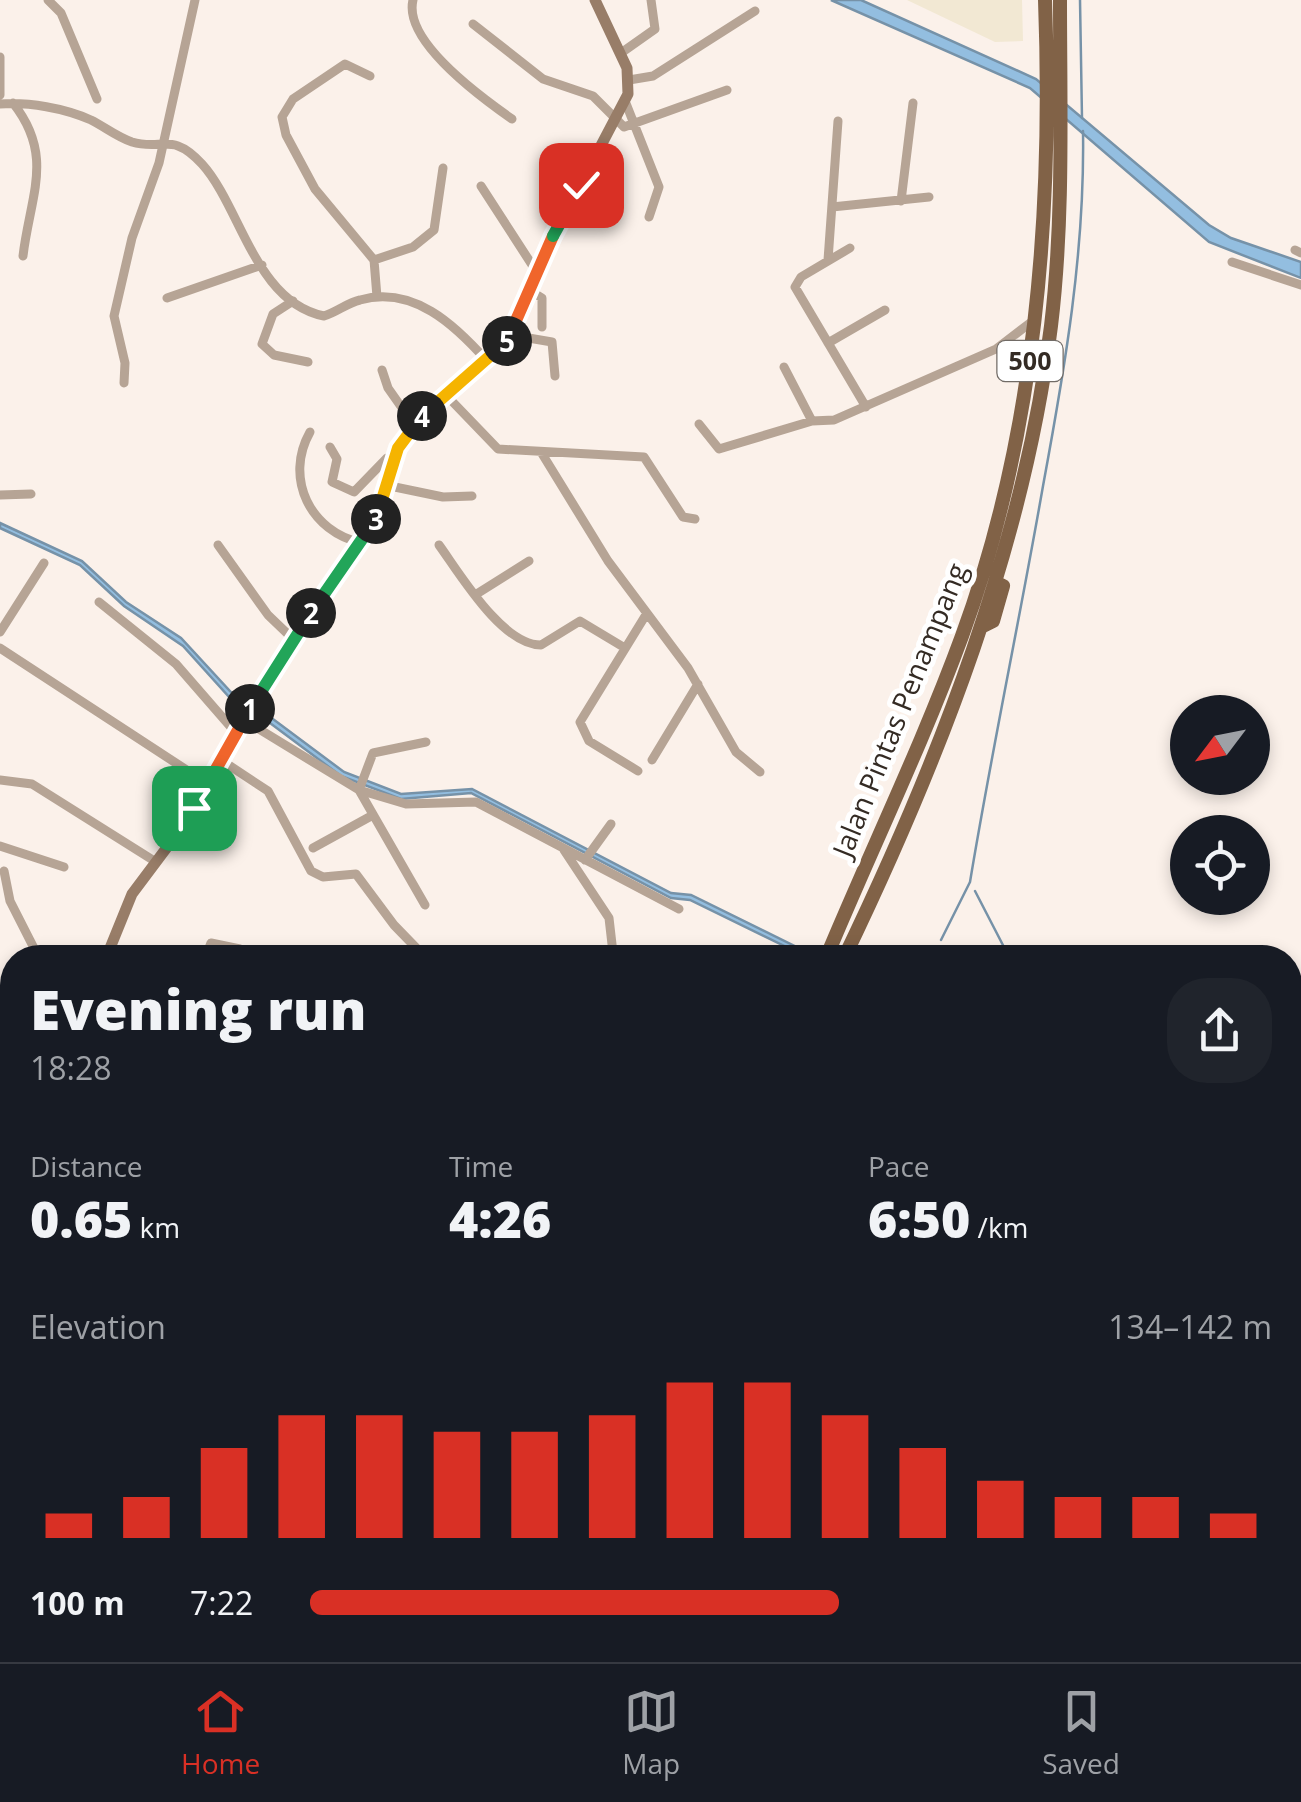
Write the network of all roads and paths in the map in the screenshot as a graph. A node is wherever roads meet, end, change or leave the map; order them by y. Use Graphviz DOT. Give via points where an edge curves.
graph roads {
  1 [pos="49,0"];
  2 [pos="195,0"];
  3 [pos="413,0"];
  4 [pos="595,0"];
  5 [pos="651,0"];
  6 [pos="1044,0"];
  7 [pos="1060,0"];
  8 [pos="755,11"];
  9 [pos="472,24"];
  10 [pos="621,53"];
  11 [pos="0,57"];
  12 [pos="370,76"];
  13 [pos="629,80"];
  14 [pos="727,90"];
  15 [pos="0,96"];
  16 [pos="98,100"];
  17 [pos="626,102"];
  18 [pos="13,103"];
  19 [pos="0,104"];
  20 [pos="913,104"];
  21 [pos="512,119"];
  22 [pos="838,121"];
  23 [pos="616,123"];
  24 [pos="636,124"];
  25 [pos="164,140"];
  26 [pos="443,168"];
  27 [pos="481,186"];
  28 [pos="930,197"];
  29 [pos="901,200"];
  30 [pos="832,207"];
  31 [pos="649,216"];
  32 [pos="850,248"];
  33 [pos="23,256"];
  34 [pos="374,260"];
  35 [pos="828,260"];
  36 [pos="1232,262"];
  37 [pos="262,266"];
  38 [pos="536,272"];
  39 [pos="1301,285"];
  40 [pos="529,290"];
  41 [pos="377,297"];
  42 [pos="167,298"];
  43 [pos="293,301"];
  44 [pos="885,310"];
  45 [pos="1036,318"];
  46 [pos="542,327"];
  47 [pos="511,335"];
  48 [pos="828,343"];
  49 [pos="996,349"];
  50 [pos="487,361"];
  51 [pos="308,362"];
  52 [pos="1046,362"];
  53 [pos="1029,366"];
  54 [pos="784,367"];
  55 [pos="382,370"];
  56 [pos="556,376"];
  57 [pos="124,384"];
  58 [pos="446,395"];
  59 [pos="866,408"];
  60 [pos="1021,411"];
  61 [pos="812,421"];
  62 [pos="699,424"];
  63 [pos="414,425"];
  64 [pos="310,432"];
  65 [pos="330,446"];
  66 [pos="542,452"];
  67 [pos="396,457"];
  68 [pos="390,486"];
  69 [pos="31,494"];
  70 [pos="0,496"];
  71 [pos="472,496"];
  72 [pos="695,519"];
  73 [pos="362,543"];
  74 [pos="218,544"];
  75 [pos="439,545"];
  76 [pos="529,561"];
  77 [pos="44,564"];
  78 [pos="996,582"];
  79 [pos="475,595"];
  80 [pos="99,602"];
  81 [pos="972,605"];
  82 [pos="647,613"];
  83 [pos="0,632"];
  84 [pos="293,640"];
  85 [pos="0,648"];
  86 [pos="624,648"];
  87 [pos="698,684"];
  88 [pos="247,714"];
  89 [pos="236,733"];
  90 [pos="426,742"];
  91 [pos="221,760"];
  92 [pos="652,760"];
  93 [pos="638,771"];
  94 [pos="760,772"];
  95 [pos="0,780"];
  96 [pos="208,784"];
  97 [pos="360,784"];
  98 [pos="373,815"];
  99 [pos="611,824"];
  100 [pos="0,846"];
  101 [pos="313,848"];
  102 [pos="562,848"];
  103 [pos="585,860"];
  104 [pos="156,862"];
  105 [pos="64,866"];
  106 [pos="4,871"];
  107 [pos="425,904"];
  108 [pos="679,909"];
  109 [pos="32,945"];
  110 [pos="111,945"];
  111 [pos="413,945"];
  112 [pos="613,945"];
  113 [pos="831,945"];
  114 [pos="849,945"];
  115 [pos="0,1236"];
  116 [pos="0,1282"];
  1 -- 16 [label="street" via="61,13"];
  2 -- 25 [label="street"];
  3 -- 21 [label="street" via="414,24 456,77"];
  4 -- 10 [label="main road"];
  5 -- 10 [label="street" via="656,29"];
  6 -- 45 [label="main road, Jalan Pintas Penampang / 500" via="1044,212"];
  7 -- 52 [label="main road, Jalan Pintas Penampang / 500" via="1058,224"];
  8 -- 13 [label="street" via="653,76"];
  9 -- 23 [label="street" via="543,79 593,96"];
  10 -- 13 [label="main road"];
  11 -- 15 [label="street"];
  12 -- 34 [label="street" via="345,64 293,99 282,117 324,202"];
  13 -- 17 [label="main road"];
  14 -- 24 [label="street"];
  17 -- 23 [label="main road"];
  17 -- 24 [label="street"];
  18 -- 19 [label="street"];
  18 -- 25 [label="street" via="82,117 133,142"];
  18 -- 33 [label="street" via="30,124 40,159"];
  20 -- 29 [label="street"];
  22 -- 30 [label="street"];
  23 -- 24 [label="street"];
  23 -- 38 [label="main road"];
  24 -- 31 [label="street" via="659,186"];
  25 -- 37 [label="street" via="202,164"];
  25 -- 57 [label="street" via="114,316"];
  26 -- 34 [label="street" via="434,230 412,247"];
  27 -- 38 [label="street"];
  28 -- 29 [label="street"];
  29 -- 30 [label="street"];
  30 -- 35 [label="street"];
  32 -- 35 [label="street"];
  34 -- 41 [label="street"];
  35 -- 48 [label="street" via="796,288"];
  36 -- 39 [label="street"];
  37 -- 42 [label="street"];
  37 -- 43 [label="street"];
  38 -- 40 [label="main road"];
  40 -- 46 [label="street" via="542,298"];
  40 -- 47 [label="main road"];
  41 -- 43 [label="street" via="324,316"];
  41 -- 50 [label="street" via="446,316"];
  43 -- 51 [label="street" via="273,314 262,344 274,355"];
  44 -- 48 [label="street"];
  45 -- 49 [label="street"];
  45 -- 53 [label="main road, Jalan Pintas Penampang / 500"];
  47 -- 50 [label="main road"];
  47 -- 56 [label="street" via="552,342"];
  48 -- 59 [label="street"];
  49 -- 53 [label="street" via="1012,350"];
  49 -- 59 [label="street"];
  50 -- 58 [label="main road"];
  52 -- 60 [label="main road" via="1035,402"];
  52 -- 78 [label="main road, Jalan Pintas Penampang / 500"];
  53 -- 60 [label="main road, Jalan Pintas Penampang / 500"];
  54 -- 61 [label="street"];
  55 -- 63 [label="street"];
  58 -- 63 [label="main road"];
  58 -- 66 [label="street" via="493,447"];
  59 -- 61 [label="street"];
  60 -- 81 [label="main road, Jalan Pintas Penampang / 500"];
  61 -- 62 [label="street" via="719,449"];
  63 -- 67 [label="main road"];
  64 -- 73 [label="street" via="298,460 298,483 330,530"];
  65 -- 67 [label="street" via="337,459 332,482 354,492"];
  66 -- 72 [label="street" via="644,457 683,517"];
  66 -- 82 [label="street"];
  67 -- 68 [label="main road"];
  68 -- 71 [label="street"];
  68 -- 73 [label="main road"];
  69 -- 70 [label="street"];
  73 -- 84 [label="main road"];
  74 -- 84 [label="street"];
  75 -- 79 [label="street"];
  76 -- 79 [label="street"];
  77 -- 83 [label="street"];
  78 -- 81 [label="main road"];
  78 -- 114 [label="main road, Jalan Pintas Penampang / 500"];
  79 -- 86 [label="street" via="531,644 580,622"];
  80 -- 89 [label="street" via="176,664"];
  81 -- 113 [label="main road, Jalan Pintas Penampang / 500"];
  82 -- 86 [label="street"];
  82 -- 87 [label="street"];
  84 -- 88 [label="main road"];
  85 -- 96 [label="street"];
  86 -- 93 [label="street" via="580,722 589,740"];
  87 -- 92 [label="street"];
  87 -- 94 [label="street" via="736,752"];
  88 -- 89 [label="main road"];
  88 -- 97 [label="street"];
  89 -- 91 [label="main road"];
  90 -- 97 [label="street" via="377,752"];
  91 -- 96 [label="main road"];
  91 -- 111 [label="street" via="268,791 311,871 323,877 356,874"];
  95 -- 104 [label="street" via="32,784"];
  96 -- 104 [label="main road"];
  97 -- 98 [label="street"];
  97 -- 102 [label="street" via="406,804 476,802"];
  98 -- 101 [label="street"];
  98 -- 107 [label="street"];
  99 -- 103 [label="street"];
  100 -- 105 [label="street"];
  102 -- 103 [label="street"];
  102 -- 112 [label="street" via="609,918"];
  103 -- 108 [label="street"];
  104 -- 110 [label="main road" via="128,902"];
  106 -- 109 [label="street" via="10,901"];
  115 -- 116 [label="main road"];
}
